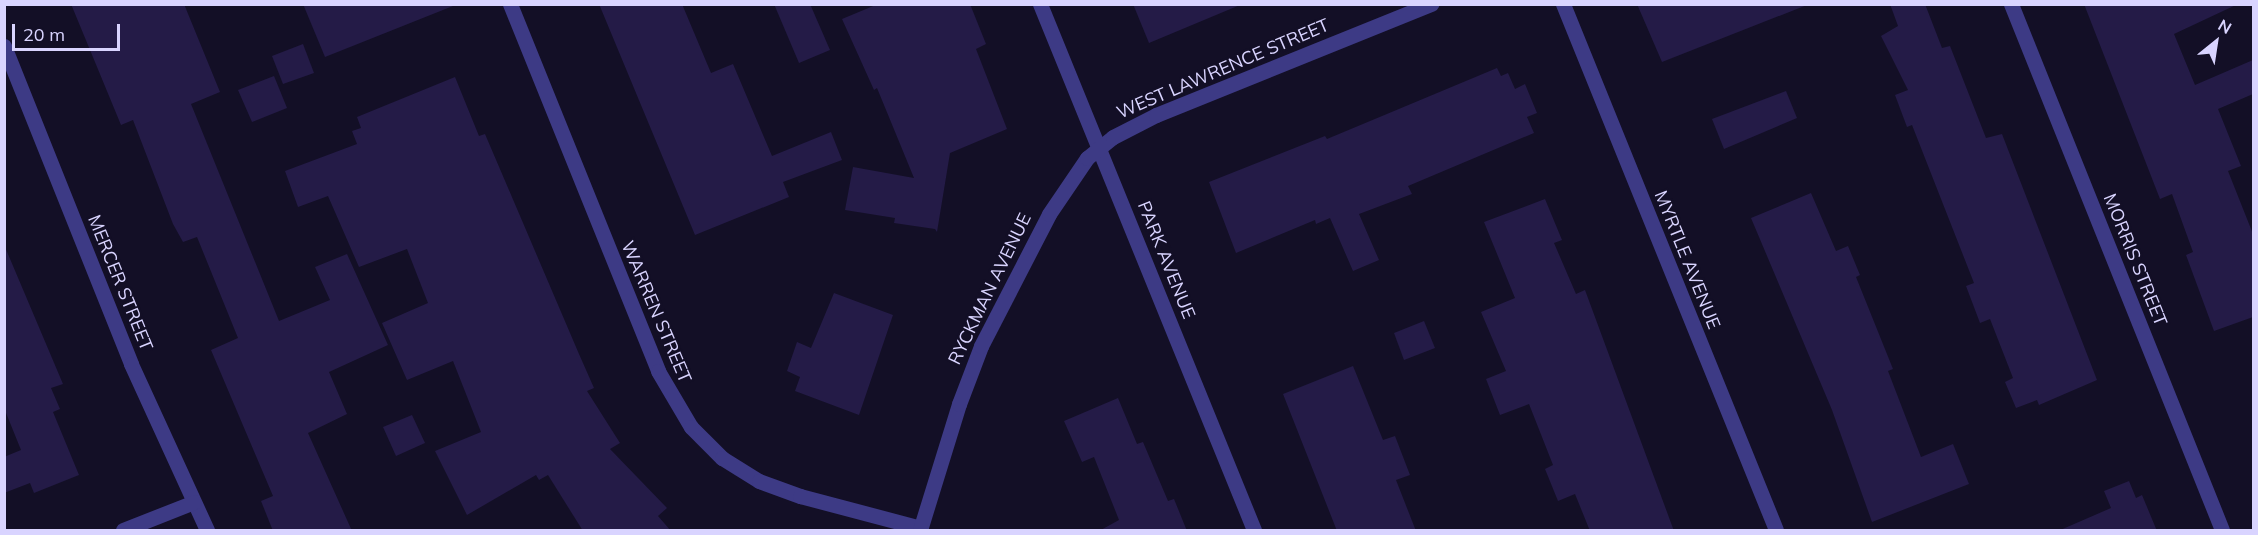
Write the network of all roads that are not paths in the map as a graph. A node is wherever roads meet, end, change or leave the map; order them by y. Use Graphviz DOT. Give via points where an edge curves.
graph roads {
  1 [pos="510,4"];
  2 [pos="1040,4"];
  3 [pos="1431,4"];
  4 [pos="1563,4"];
  5 [pos="2011,4"];
  6 [pos="4,46"];
  7 [pos="1100,147"];
  8 [pos="194,502"];
  9 [pos="921,529"];
  10 [pos="123,531"];
  11 [pos="207,531"];
  12 [pos="1254,531"];
  13 [pos="1776,531"];
  14 [pos="2222,531"];
  1 -- 9 [label="street, WARREN STREET" via="658,371 684,418 722,458 759,481"];
  2 -- 7 [label="street, PARK AVENUE"];
  3 -- 7 [label="street, WEST LAWRENCE STREET" via="1156,115"];
  4 -- 13 [label="street, MYRTLE AVENUE"];
  5 -- 14 [label="street, MORRIS STREET"];
  6 -- 8 [label="street, MERCER STREET" via="131,364"];
  7 -- 9 [label="street, RYCKMAN AVENUE" via="1072,176 1049,213 989,329 958,404"];
  7 -- 12 [label="street, PARK AVENUE"];
  8 -- 10 [label="street"];
  8 -- 11 [label="street, MERCER STREET"];
}
